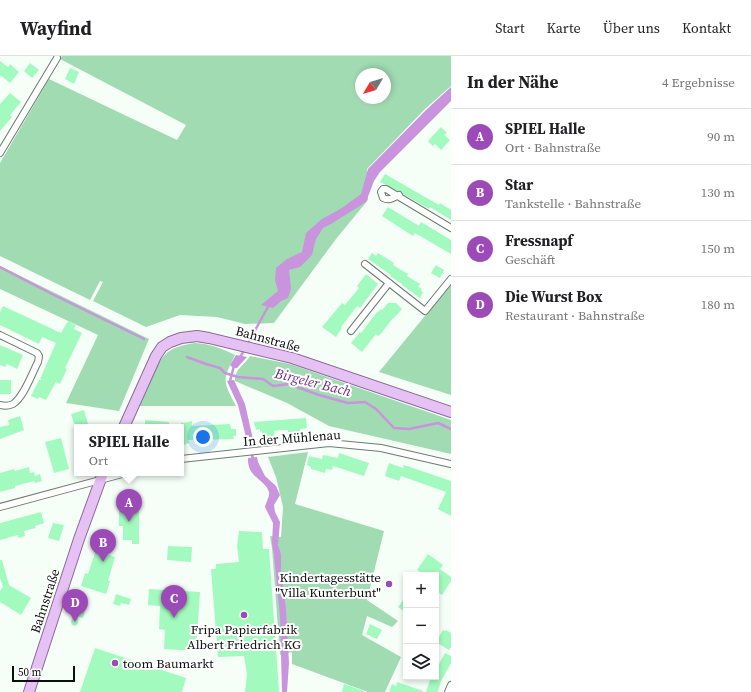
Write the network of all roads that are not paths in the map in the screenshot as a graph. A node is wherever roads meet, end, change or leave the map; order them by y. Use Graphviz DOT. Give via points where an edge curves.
graph roads {
  1 [pos="57,58"];
  2 [pos="0,153"];
  3 [pos="399,195"];
  4 [pos="451,228"];
  5 [pos="365,264"];
  6 [pos="451,279"];
  7 [pos="389,283"];
  8 [pos="350,331"];
  9 [pos="0,335"];
  10 [pos="0,405"];
  11 [pos="451,412"];
  12 [pos="125,424"];
  13 [pos="184,459"];
  14 [pos="451,464"];
  15 [pos="101,477"];
  16 [pos="0,507"];
  17 [pos="451,685"];
  18 [pos="29,692"];
  19 [pos="448,692"];
  1 -- 2 [label="street"];
  3 -- 4 [label="street"];
  5 -- 7 [label="street"];
  6 -- 7 [label="street" via="425,311"];
  7 -- 8 [label="street"];
  9 -- 10 [label="street" via="39,356 21,395 8,406"];
  11 -- 12 [label="main road, Bahnstraße" via="292,358 196,336 182,338 162,347"];
  13 -- 14 [label="street, In der Mühlenau" via="329,443 381,448"];
  15 -- 16 [label="street"];
  15 -- 18 [label="main road, Bahnstraße"];
  17 -- 19 [label="street"];
}
